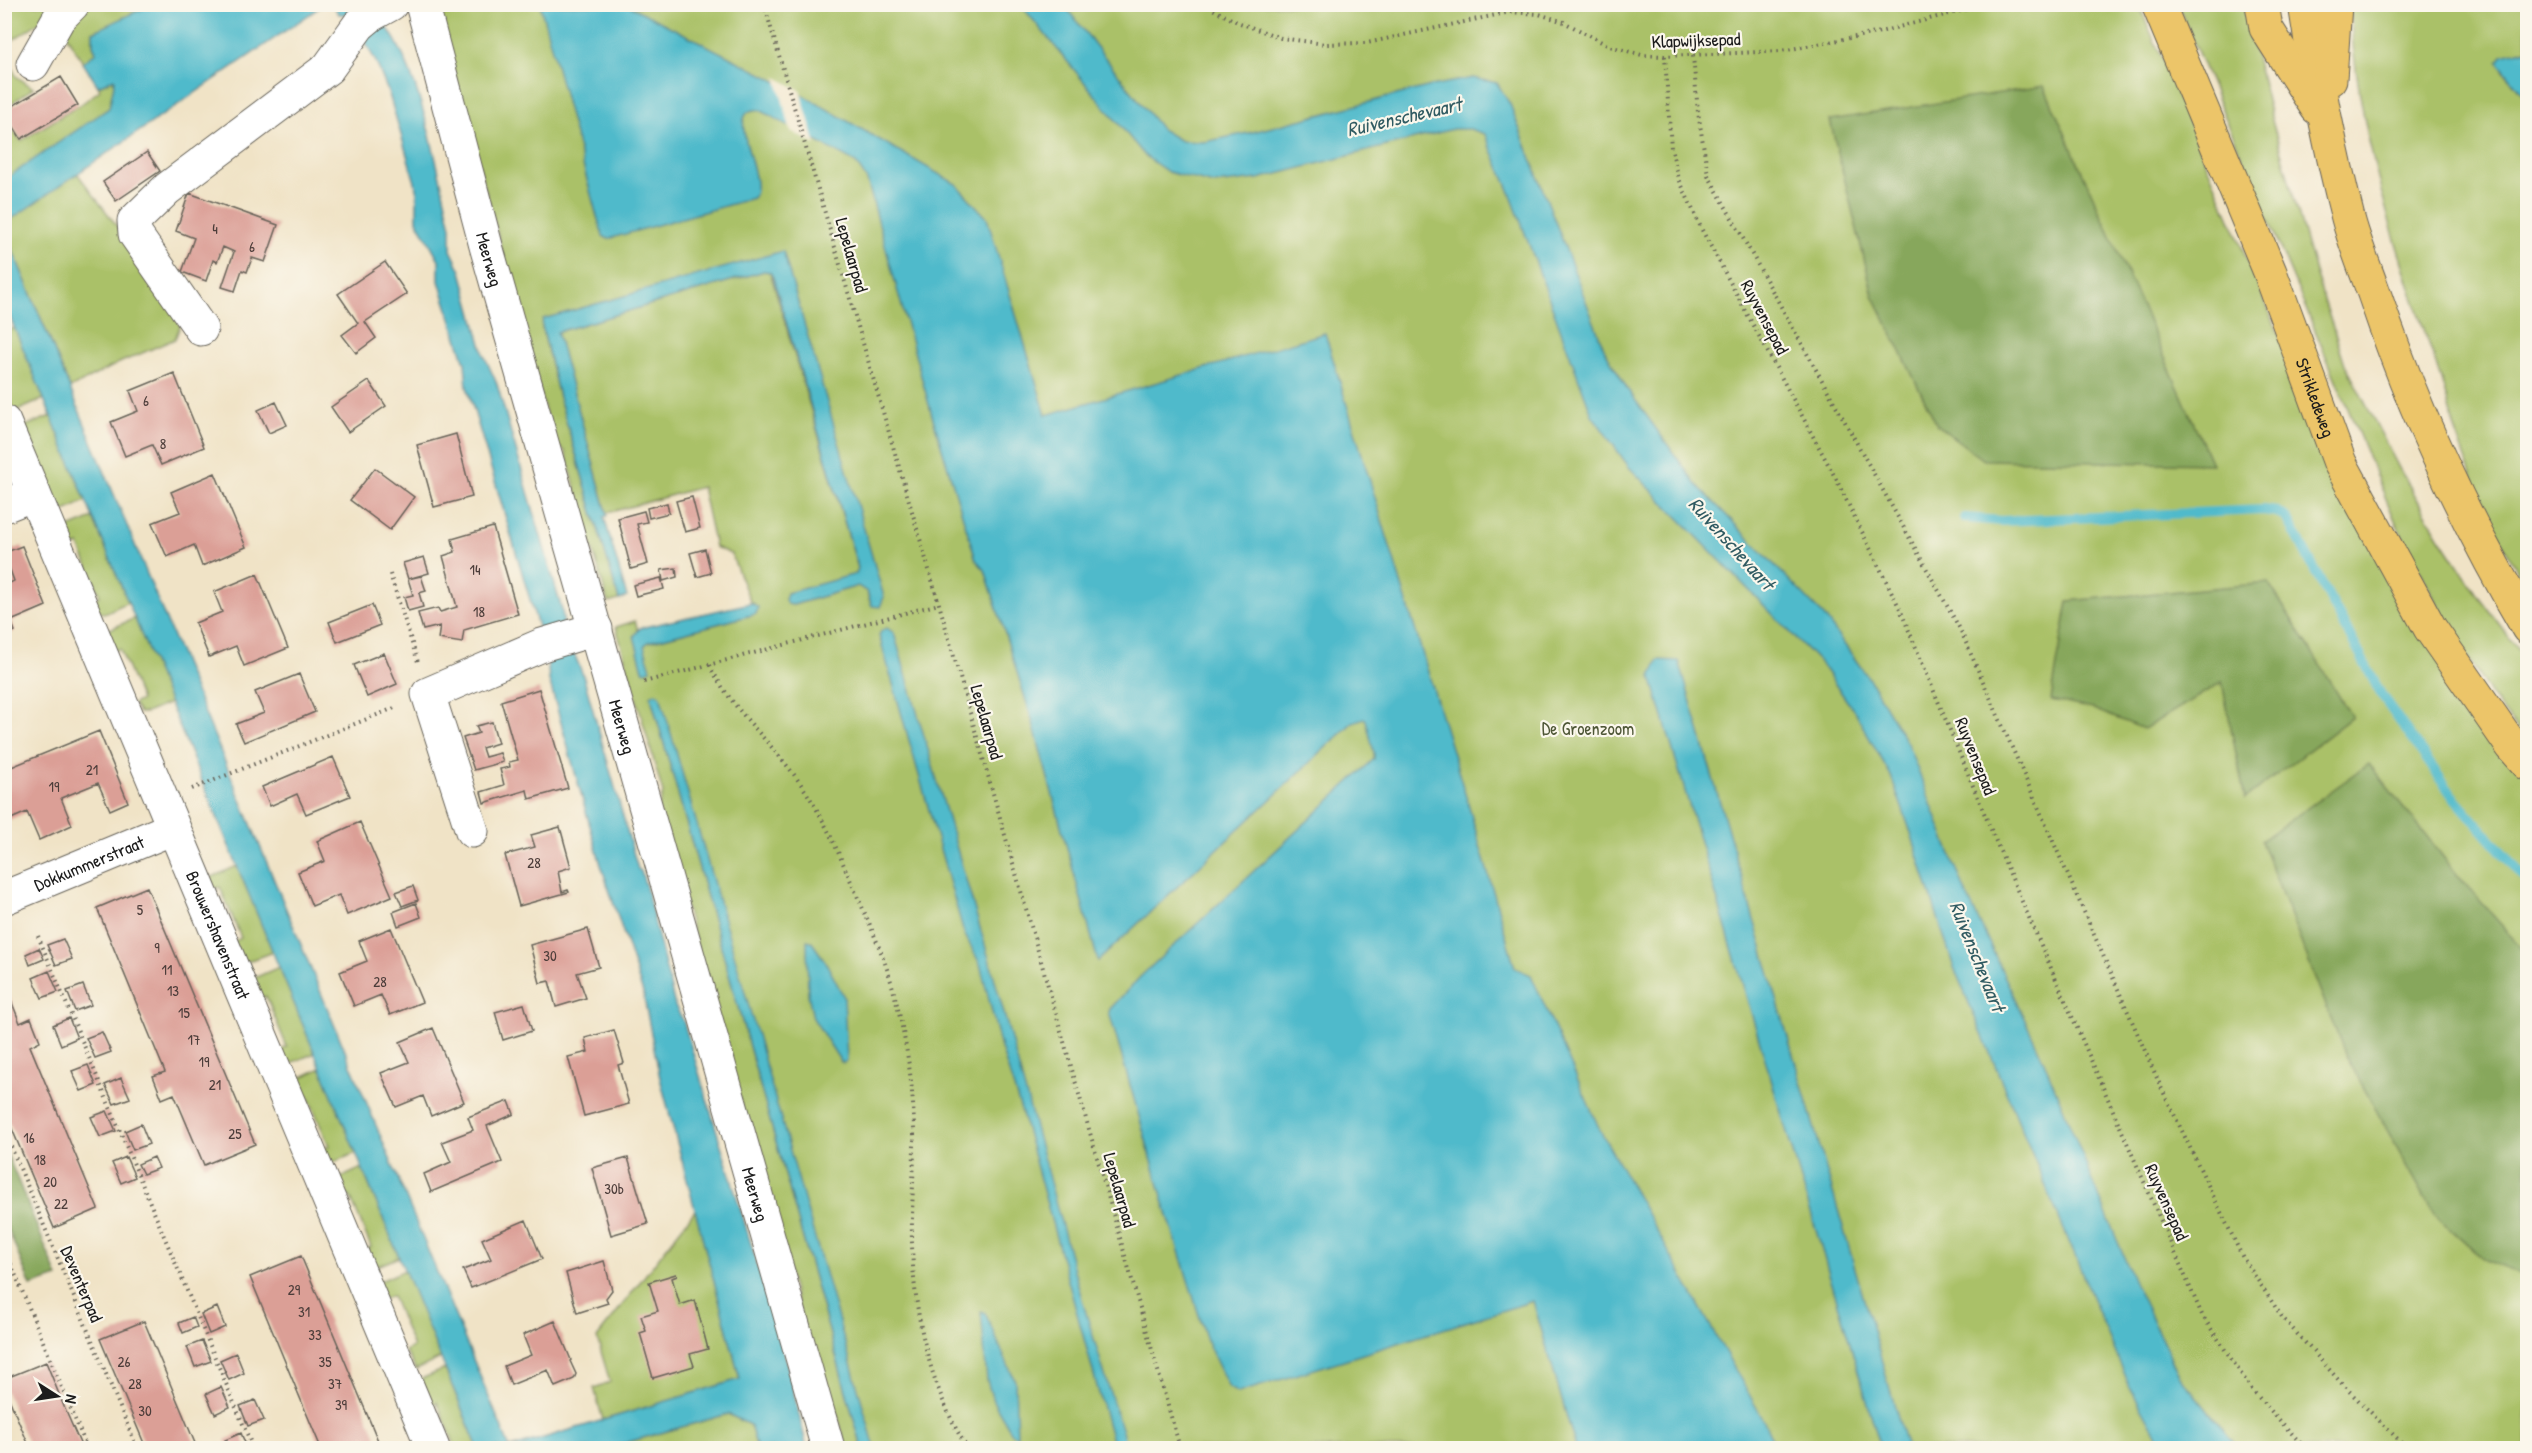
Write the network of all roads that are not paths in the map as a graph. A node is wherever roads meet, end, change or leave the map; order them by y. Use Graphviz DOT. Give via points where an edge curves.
graph roads {
  1 [pos="73,4"];
  2 [pos="422,4"];
  3 [pos="2158,4"];
  4 [pos="2262,4"];
  5 [pos="2305,4"];
  6 [pos="2335,4"];
  7 [pos="373,15"];
  8 [pos="33,64"];
  9 [pos="2326,123"];
  10 [pos="201,329"];
  11 [pos="4,422"];
  12 [pos="34,494"];
  13 [pos="4,506"];
  14 [pos="2528,628"];
  15 [pos="570,637"];
  16 [pos="2528,764"];
  17 [pos="173,828"];
  18 [pos="472,831"];
  19 [pos="4,898"];
  20 [pos="433,1449"];
  21 [pos="828,1449"];
  1 -- 8 [label="street" via="59,18"];
  2 -- 15 [label="street, Meerweg" via="486,246"];
  3 -- 16 [label="main road, Strikledeweg" via="2270,272 2340,464 2430,628"];
  4 -- 9 [label="main road" via="2266,28"];
  5 -- 9 [label="main road"];
  6 -- 9 [label="main road"];
  7 -- 10 [label="street" via="328,68 167,189 134,221 135,234"];
  9 -- 14 [label="main road" via="2349,220 2413,401 2471,529"];
  11 -- 12 [label="street, Brouwershavenstraat"];
  12 -- 13 [label="street"];
  12 -- 17 [label="street, Brouwershavenstraat"];
  15 -- 18 [label="street" via="428,694"];
  15 -- 21 [label="street, Meerweg" via="613,691"];
  17 -- 19 [label="street, Dokkummerstraat"];
  17 -- 20 [label="street, Brouwershavenstraat"];
}
